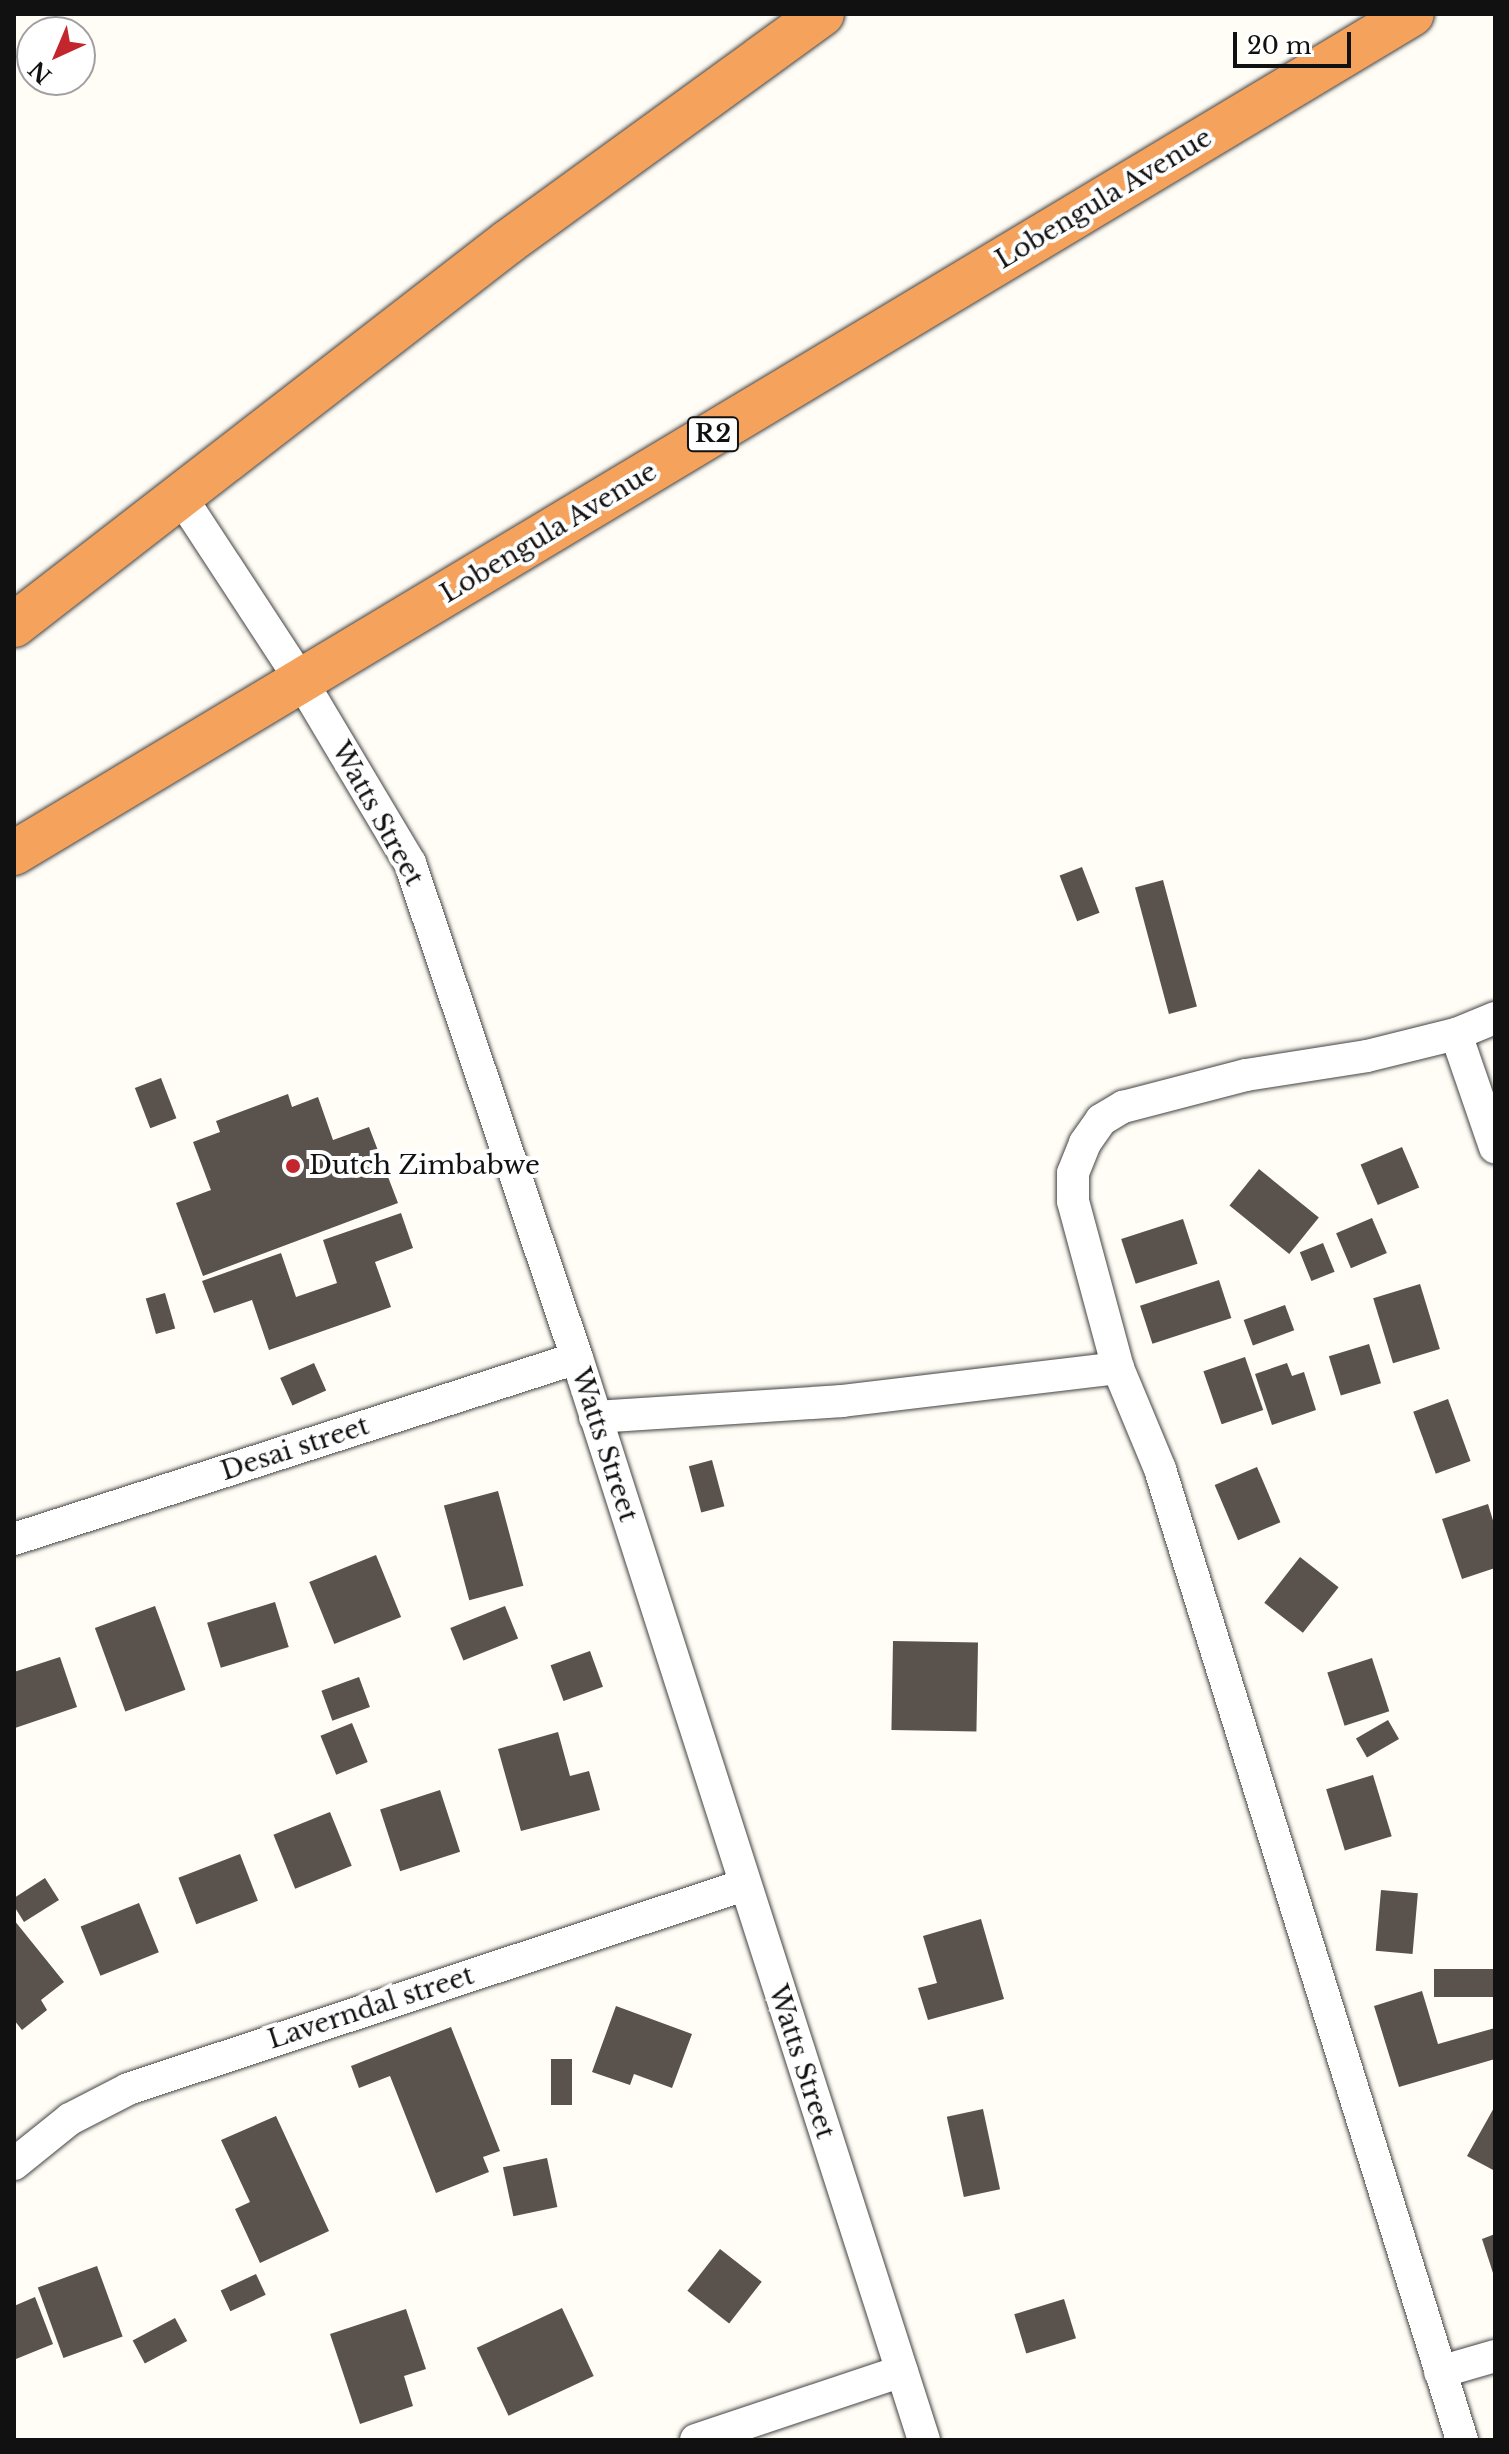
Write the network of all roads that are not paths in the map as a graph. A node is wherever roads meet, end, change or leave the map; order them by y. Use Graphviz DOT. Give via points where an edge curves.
graph roads {
  1 [pos="822,14"];
  2 [pos="1412,14"];
  3 [pos="181,497"];
  4 [pos="14,625"];
  5 [pos="302,682"];
  6 [pos="14,853"];
  7 [pos="1495,1018"];
  8 [pos="1456,1034"];
  9 [pos="1495,1147"];
  10 [pos="577,1358"];
  11 [pos="1118,1368"];
  12 [pos="595,1417"];
  13 [pos="14,1539"];
  14 [pos="744,1885"];
  15 [pos="14,2164"];
  16 [pos="1495,2356"];
  17 [pos="902,2371"];
  18 [pos="1440,2372"];
  19 [pos="696,2440"];
  20 [pos="924,2440"];
  21 [pos="1462,2440"];
  1 -- 3 [label="highway" via="508,242"];
  2 -- 5 [label="highway, Lobengula Avenue / R2"];
  3 -- 4 [label="highway"];
  3 -- 5 [label="street, Watts Street"];
  5 -- 6 [label="highway, Lobengula Avenue / R2"];
  5 -- 10 [label="street, Watts Street" via="410,863"];
  7 -- 8 [label="street"];
  8 -- 9 [label="street"];
  8 -- 11 [label="street" via="1367,1056 1246,1075 1123,1107 1101,1120 1073,1173 1073,1201"];
  10 -- 12 [label="street, Watts Street"];
  10 -- 13 [label="street, Desai street"];
  11 -- 12 [label="street" via="842,1401"];
  11 -- 18 [label="street" via="1160,1469"];
  12 -- 14 [label="street, Watts Street"];
  14 -- 15 [label="street, Laverndal street" via="128,2089 70,2119"];
  14 -- 17 [label="street, Watts Street"];
  16 -- 18 [label="street"];
  17 -- 19 [label="street"];
  17 -- 20 [label="street, Watts Street"];
  18 -- 21 [label="street"];
}
